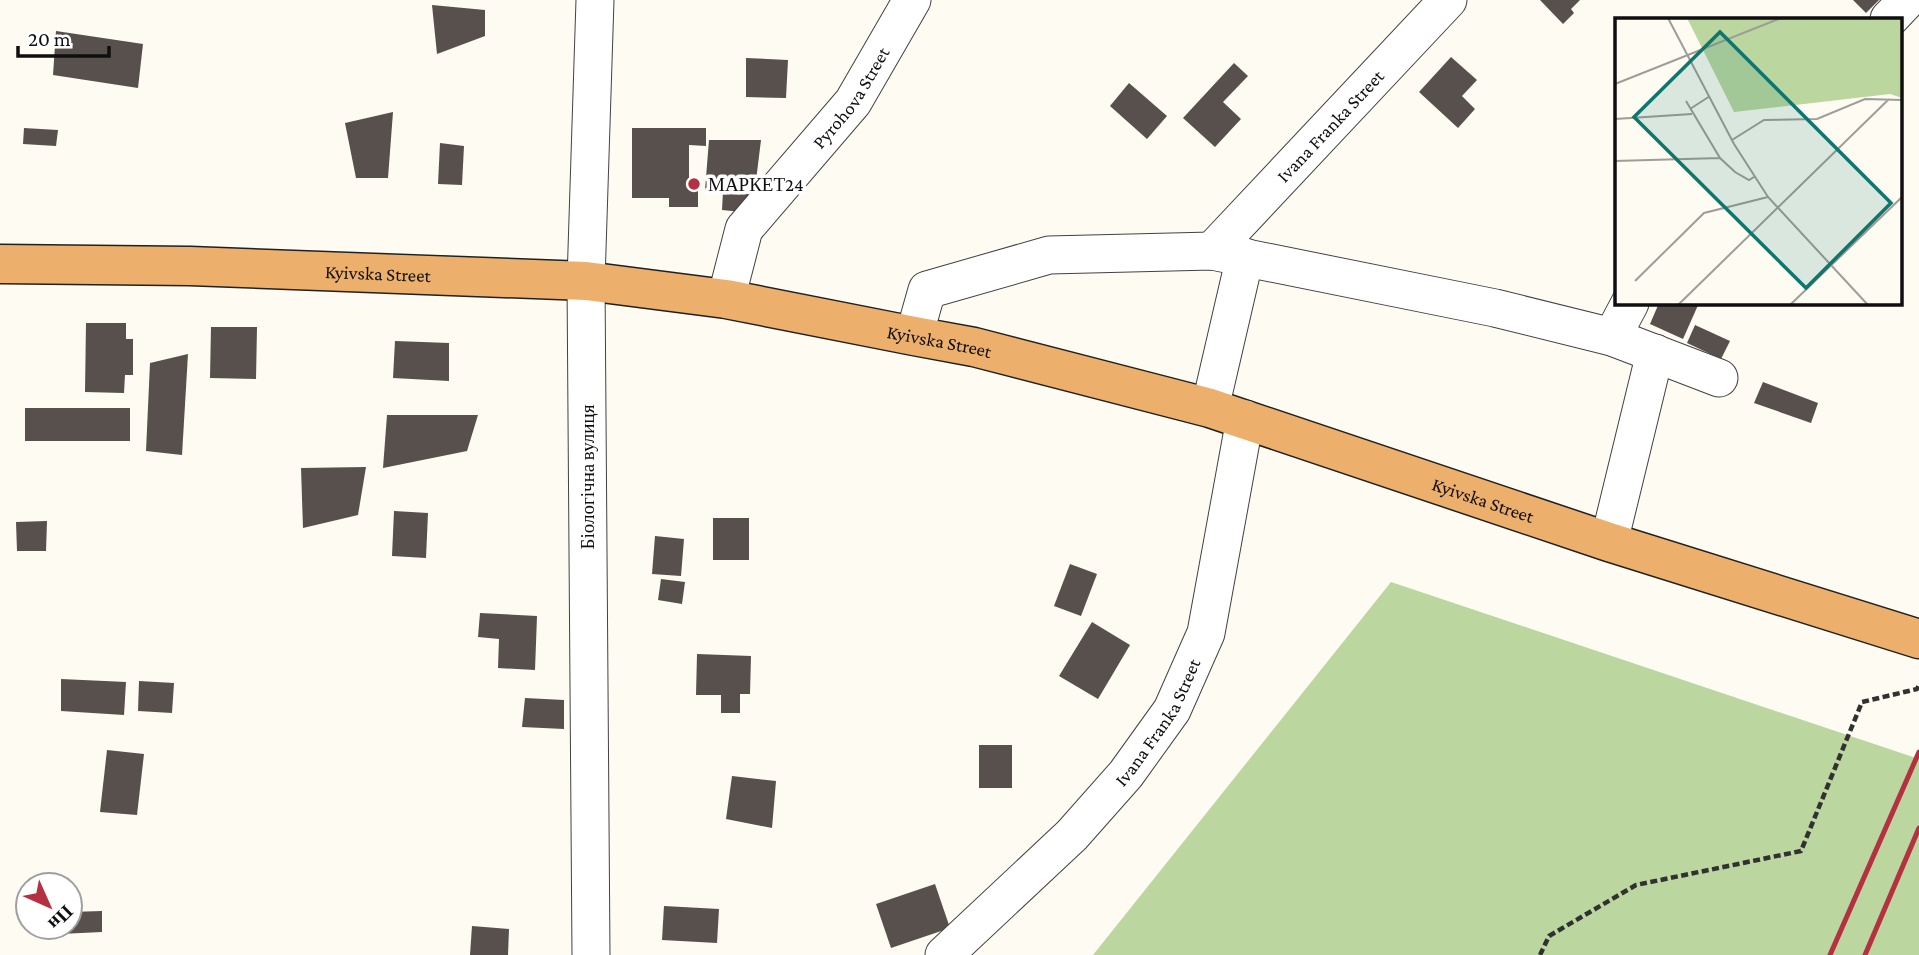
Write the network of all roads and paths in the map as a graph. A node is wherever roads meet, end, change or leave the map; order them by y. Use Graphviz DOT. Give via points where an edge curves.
graph roads {
  1 [pos="595,0"];
  2 [pos="912,0"];
  3 [pos="1448,0"];
  4 [pos="1907,0"];
  5 [pos="1890,18"];
  6 [pos="1229,254"];
  7 [pos="0,264"];
  8 [pos="586,281"];
  9 [pos="726,299"];
  10 [pos="1629,304"];
  11 [pos="914,335"];
  12 [pos="1612,337"];
  13 [pos="1655,354"];
  14 [pos="1719,378"];
  15 [pos="1227,414"];
  16 [pos="1609,542"];
  17 [pos="1919,639"];
  18 [pos="1919,685"];
  19 [pos="591,955"];
  20 [pos="944,955"];
  21 [pos="1540,955"];
  1 -- 8 [label="street, Біологічна вулиця"];
  2 -- 9 [label="street, Pyrohova Street" via="853,102 744,229"];
  3 -- 6 [label="street, Ivana Franka Street"];
  4 -- 5 [label="street"];
  6 -- 11 [label="street" via="1049,255 927,290"];
  6 -- 12 [label="street" via="1495,308"];
  6 -- 15 [label="street, Ivana Franka Street"];
  7 -- 8 [label="highway, Kyivska Street" via="190,266"];
  8 -- 9 [label="highway, Kyivska Street"];
  8 -- 19 [label="street, Біологічна вулиця"];
  9 -- 11 [label="highway, Kyivska Street"];
  10 -- 12 [label="street"];
  11 -- 15 [label="highway, Kyivska Street"];
  12 -- 13 [label="street"];
  13 -- 14 [label="street"];
  13 -- 16 [label="street"];
  15 -- 16 [label="highway, Kyivska Street"];
  15 -- 20 [label="street, Ivana Franka Street" via="1206,633 1172,710 1126,774 1072,835"];
  16 -- 17 [label="highway, Kyivska Street"];
  18 -- 21 [label="path" via="1861,702 1801,850 1636,884 1549,936"];
}
